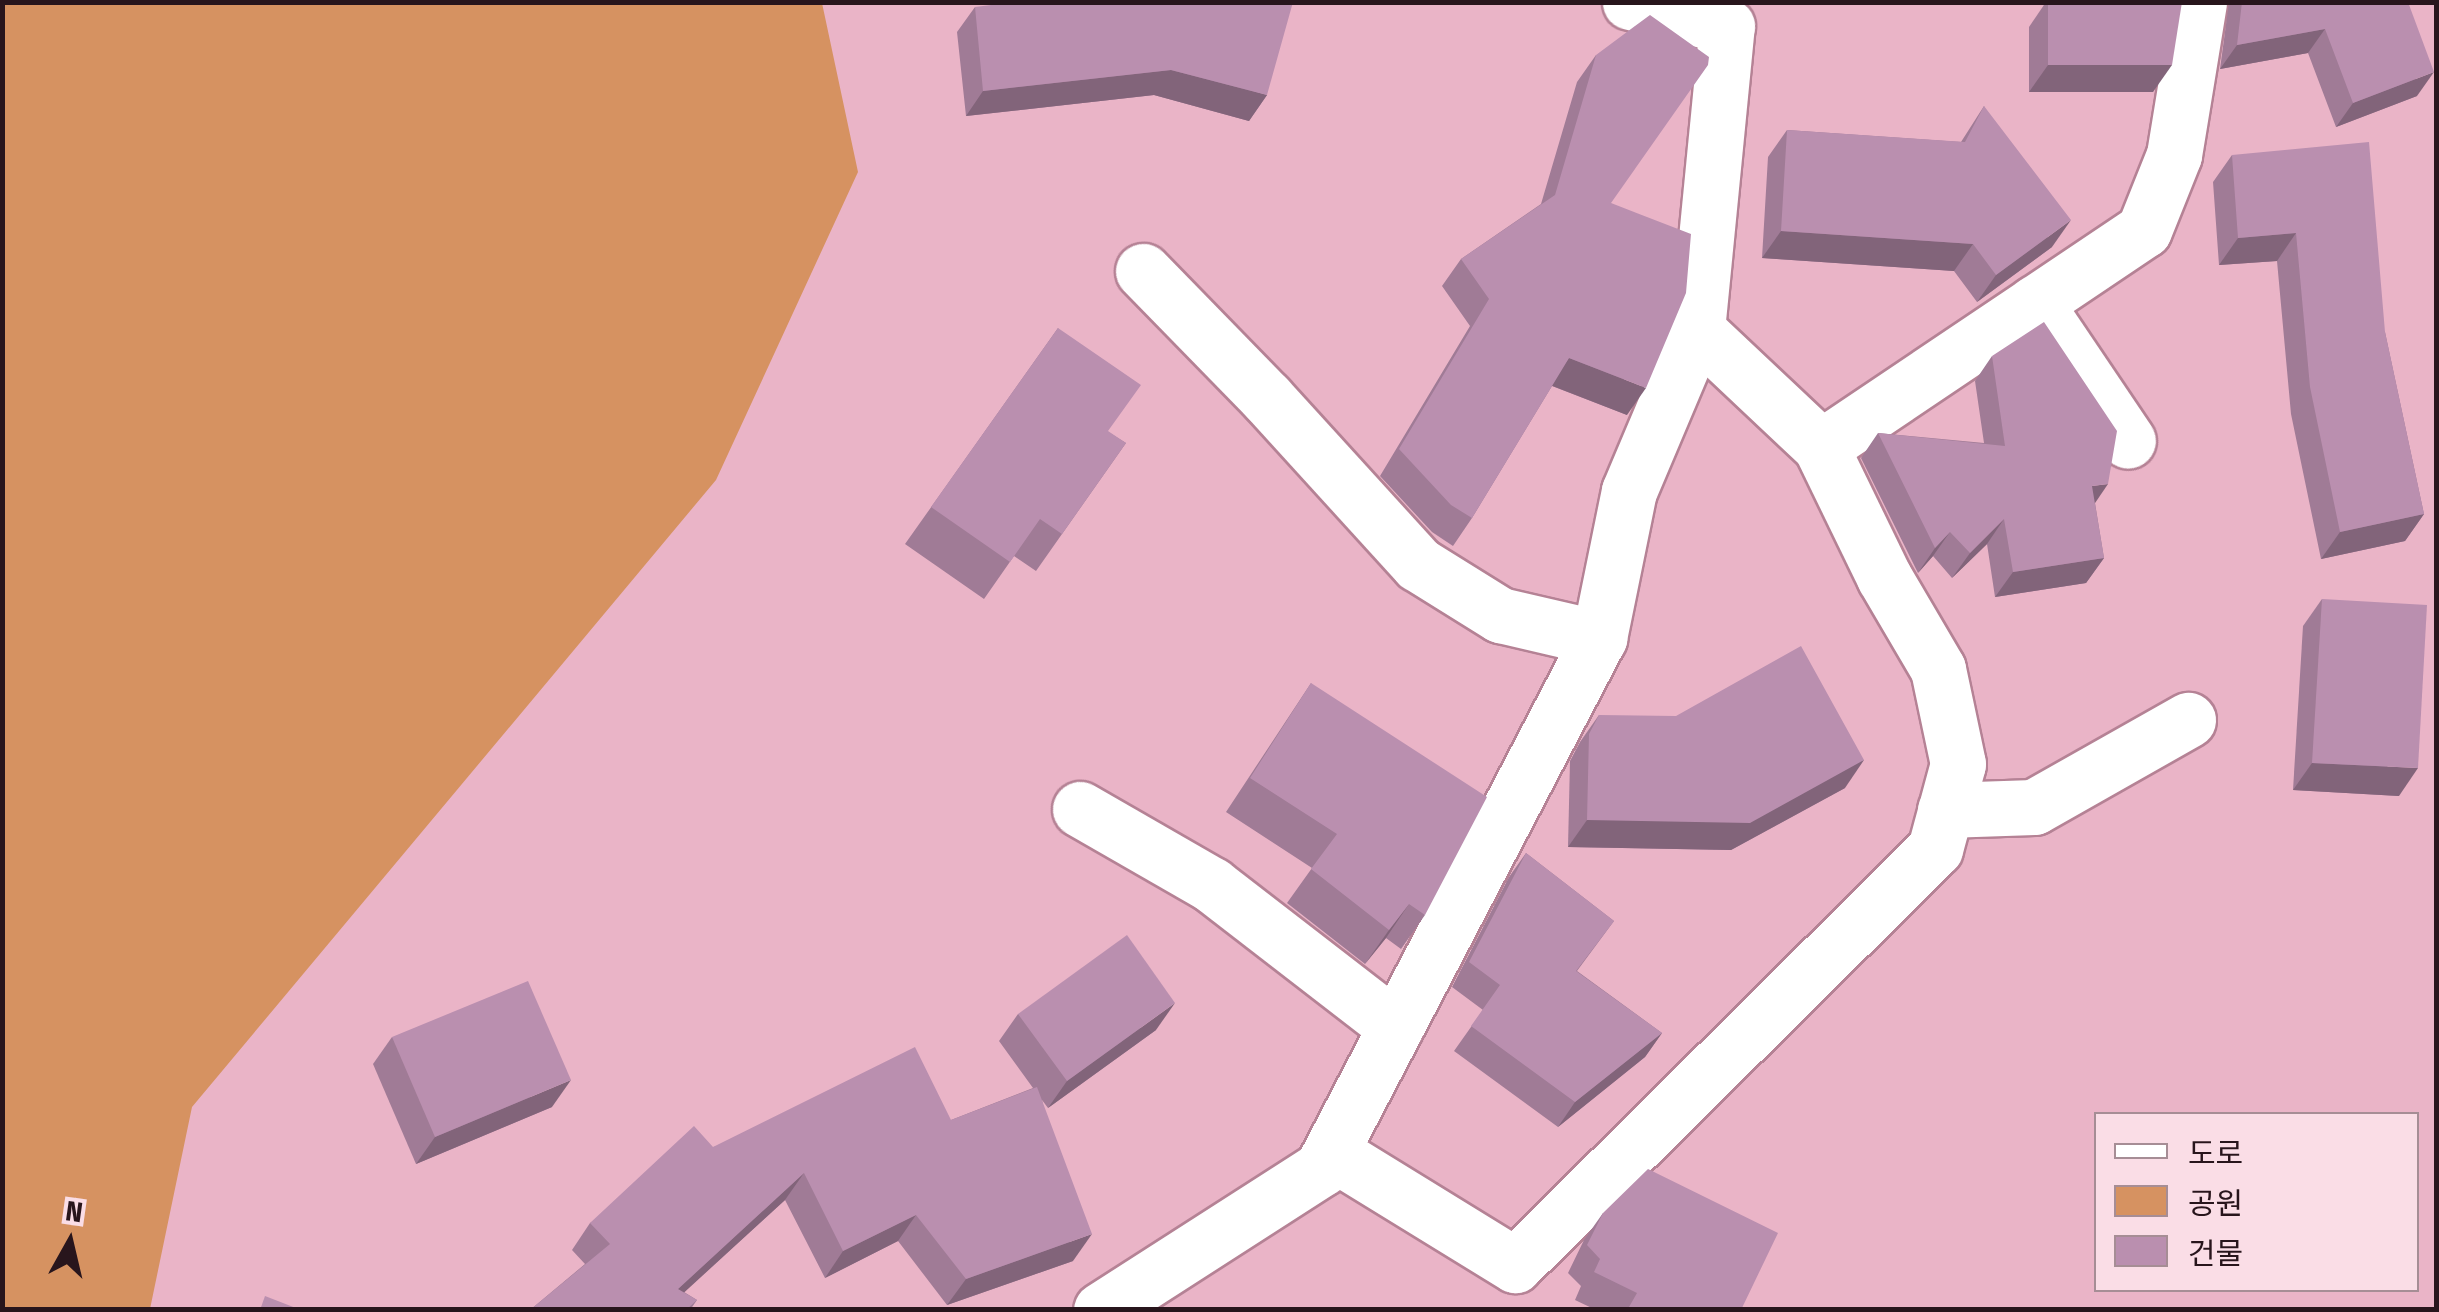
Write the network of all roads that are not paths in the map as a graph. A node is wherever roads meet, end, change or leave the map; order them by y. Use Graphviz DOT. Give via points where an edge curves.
graph roads {
  1 [pos="1630,2"];
  2 [pos="2199,2"];
  3 [pos="1727,14"];
  4 [pos="1142,271"];
  5 [pos="2034,303"];
  6 [pos="1697,330"];
  7 [pos="2128,440"];
  8 [pos="1821,447"];
  9 [pos="1600,638"];
  10 [pos="2188,720"];
  11 [pos="1080,809"];
  12 [pos="1945,810"];
  13 [pos="1396,1027"];
  14 [pos="1331,1152"];
  15 [pos="1509,1287"];
  16 [pos="1102,1310"];
  1 -- 3 [label="street"];
  2 -- 5 [label="street" via="2174,155 2144,230"];
  3 -- 6 [label="street"];
  4 -- 9 [label="street" via="1418,564 1500,615"];
  5 -- 7 [label="street"];
  5 -- 8 [label="street"];
  6 -- 8 [label="street"];
  6 -- 9 [label="street" via="1629,491"];
  8 -- 12 [label="street" via="1938,669 1958,764"];
  9 -- 13 [label="street"];
  10 -- 12 [label="street" via="2034,807"];
  11 -- 13 [label="street" via="1212,885"];
  12 -- 15 [label="street" via="1934,848"];
  13 -- 14 [label="street"];
  14 -- 15 [label="street"];
  14 -- 16 [label="street" via="1322,1168"];
}
